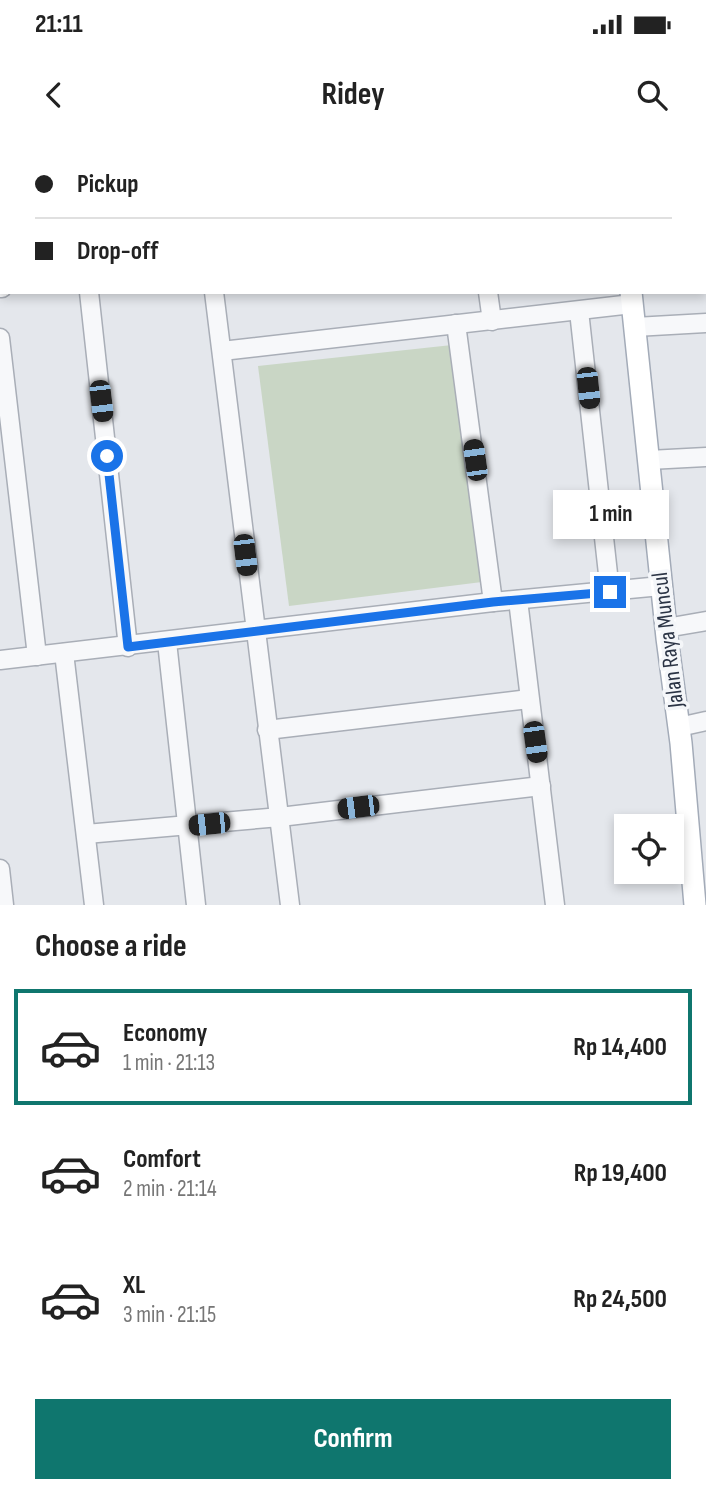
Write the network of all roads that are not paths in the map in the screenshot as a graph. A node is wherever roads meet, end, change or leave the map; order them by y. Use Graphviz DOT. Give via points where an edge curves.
graph roads {
  1 [pos="89,294"];
  2 [pos="214,294"];
  3 [pos="488,294"];
  4 [pos="632,298"];
  5 [pos="579,312"];
  6 [pos="492,321"];
  7 [pos="706,323"];
  8 [pos="456,324"];
  9 [pos="635,327"];
  10 [pos="0,338"];
  11 [pos="222,351"];
  12 [pos="706,457"];
  13 [pos="649,460"];
  14 [pos="661,586"];
  15 [pos="610,592"];
  16 [pos="517,600"];
  17 [pos="493,602"];
  18 [pos="706,621"];
  19 [pos="666,628"];
  20 [pos="254,631"];
  21 [pos="167,642"];
  22 [pos="128,647"];
  23 [pos="64,653"];
  24 [pos="37,656"];
  25 [pos="0,660"];
  26 [pos="529,699"];
  27 [pos="706,721"];
  28 [pos="679,727"];
  29 [pos="267,730"];
  30 [pos="541,786"];
  31 [pos="280,817"];
  32 [pos="186,826"];
  33 [pos="86,834"];
  34 [pos="699,860"];
  35 [pos="0,869"];
  36 [pos="4,905"];
  37 [pos="94,905"];
  38 [pos="196,905"];
  39 [pos="290,905"];
  40 [pos="555,905"];
  41 [pos="695,905"];
  1 -- 22 [label="street"];
  2 -- 11 [label="street"];
  3 -- 6 [label="street"];
  4 -- 5 [label="street"];
  4 -- 9 [label="main road, Jalan Raya Muncul"];
  5 -- 6 [label="street"];
  5 -- 15 [label="street"];
  6 -- 8 [label="street"];
  7 -- 9 [label="street"];
  8 -- 11 [label="street"];
  8 -- 17 [label="street"];
  9 -- 13 [label="main road, Jalan Raya Muncul"];
  10 -- 24 [label="street"];
  11 -- 20 [label="street"];
  12 -- 13 [label="street"];
  13 -- 14 [label="main road, Jalan Raya Muncul"];
  14 -- 15 [label="street"];
  14 -- 19 [label="main road, Jalan Raya Muncul"];
  15 -- 16 [label="street"];
  16 -- 17 [label="street"];
  16 -- 26 [label="street"];
  17 -- 20 [label="street"];
  18 -- 19 [label="street"];
  19 -- 28 [label="main road, Jalan Raya Muncul"];
  20 -- 21 [label="street"];
  20 -- 29 [label="street"];
  21 -- 22 [label="street"];
  21 -- 32 [label="street"];
  22 -- 23 [label="street"];
  23 -- 24 [label="street"];
  23 -- 33 [label="street"];
  24 -- 25 [label="street"];
  26 -- 29 [label="street"];
  26 -- 30 [label="street"];
  27 -- 28 [label="street"];
  28 -- 34 [label="main road, Jalan Raya Muncul"];
  29 -- 31 [label="street"];
  30 -- 31 [label="street"];
  30 -- 40 [label="street"];
  31 -- 32 [label="street"];
  31 -- 39 [label="street"];
  32 -- 33 [label="street"];
  32 -- 38 [label="street"];
  33 -- 37 [label="street"];
  34 -- 41 [label="main road, Jalan Raya Muncul"];
  35 -- 36 [label="street"];
}
